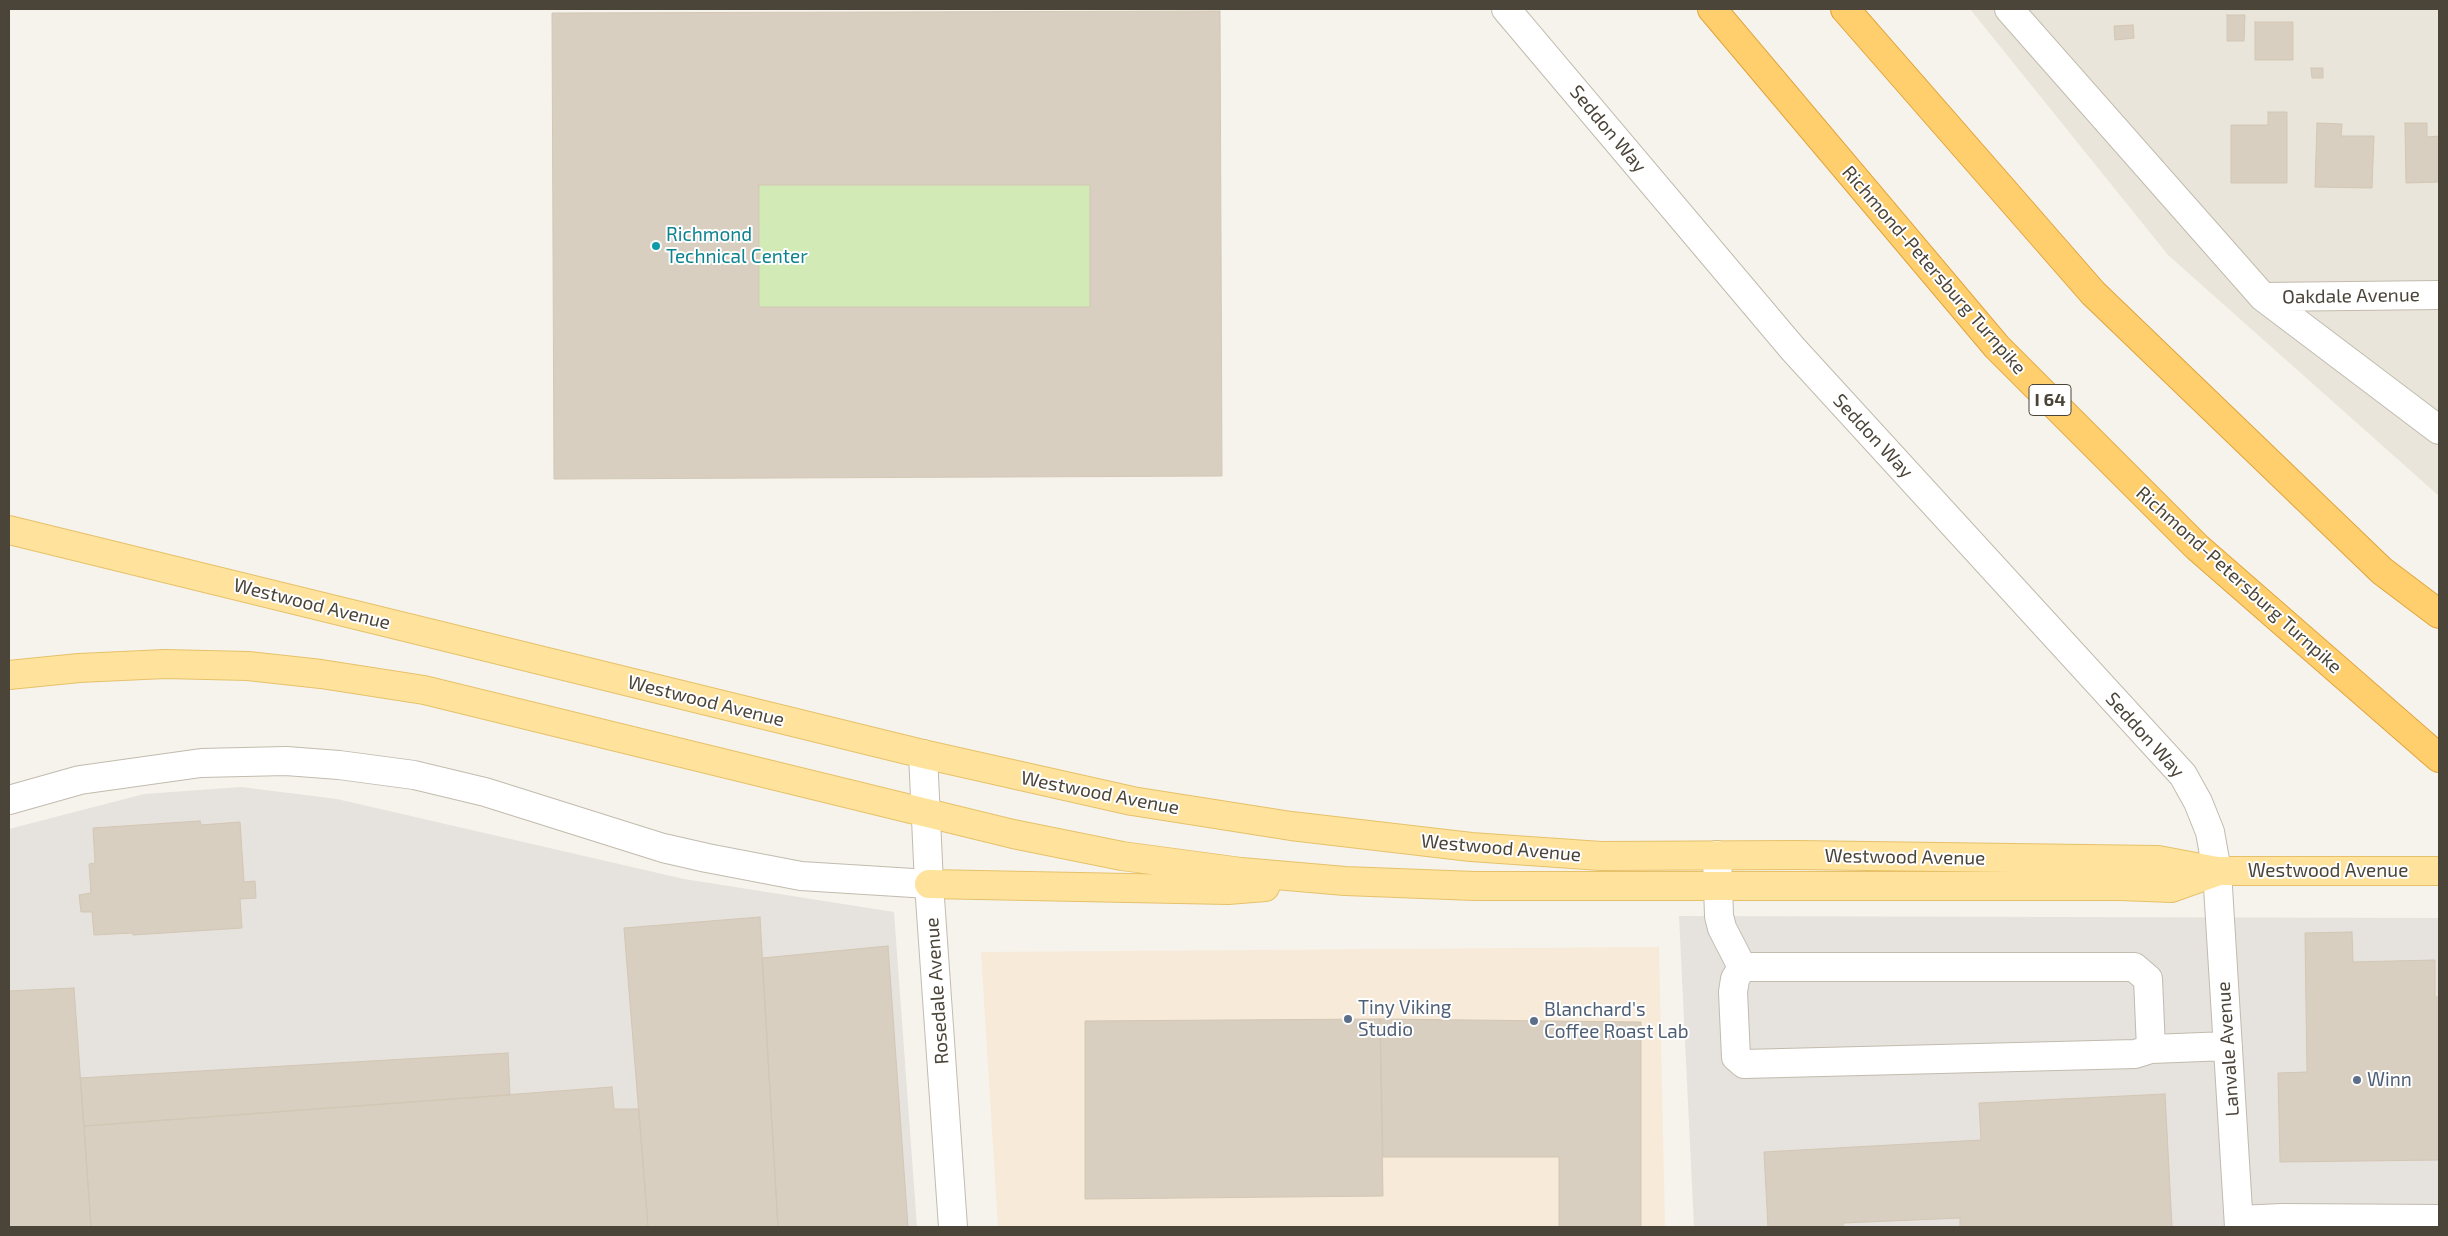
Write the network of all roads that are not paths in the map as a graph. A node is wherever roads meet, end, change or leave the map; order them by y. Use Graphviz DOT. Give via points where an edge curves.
graph roads {
  1 [pos="1506,9"];
  2 [pos="1712,9"];
  3 [pos="1845,9"];
  4 [pos="2009,9"];
  5 [pos="2439,295"];
  6 [pos="2263,298"];
  7 [pos="2439,430"];
  8 [pos="9,530"];
  9 [pos="2439,614"];
  10 [pos="9,675"];
  11 [pos="922,754"];
  12 [pos="2434,754"];
  13 [pos="9,800"];
  14 [pos="925,813"];
  15 [pos="1717,855"];
  16 [pos="2217,871"];
  17 [pos="2439,871"];
  18 [pos="1345,881"];
  19 [pos="929,884"];
  20 [pos="1717,886"];
  21 [pos="1742,967"];
  22 [pos="2228,1046"];
  23 [pos="2151,1048"];
  24 [pos="2439,1219"];
  25 [pos="2239,1224"];
  26 [pos="953,1227"];
  1 -- 16 [label="street, Seddon Way" via="1793,349 2183,775 2210,832"];
  2 -- 12 [label="highway, Richmond-Petersburg Turnpike / I 64" via="1996,347 2197,547"];
  3 -- 9 [label="highway" via="2093,293 2382,571"];
  4 -- 6 [label="street"];
  5 -- 6 [label="street, Oakdale Avenue"];
  6 -- 7 [label="street"];
  8 -- 11 [label="main road, Westwood Avenue"];
  10 -- 14 [label="main road, Westwood Avenue" via="165,664 248,666 321,674 424,690"];
  11 -- 14 [label="street, Rosedale Avenue"];
  11 -- 15 [label="main road, Westwood Avenue" via="1132,801 1406,841 1601,856"];
  13 -- 19 [label="street" via="80,780 201,763 286,761 339,765 414,775 485,792 663,848 725,862 810,877"];
  14 -- 18 [label="main road, Westwood Avenue" via="1122,856 1241,872"];
  14 -- 19 [label="street, Rosedale Avenue"];
  15 -- 16 [label="main road, Westwood Avenue" via="2158,860"];
  15 -- 20 [label="street"];
  16 -- 17 [label="main road, Westwood Avenue"];
  16 -- 20 [label="main road, Westwood Avenue" via="2171,888"];
  16 -- 22 [label="street, Lanvale Avenue"];
  18 -- 19 [label="main road" via="1228,890"];
  18 -- 20 [label="main road, Westwood Avenue" via="1475,886"];
  19 -- 26 [label="street, Rosedale Avenue"];
  20 -- 21 [label="street" via="1722,928"];
  21 -- 23 [label="street" via="2134,967 2148,980"];
  21 -- 23 [label="street" via="1735,979 1733,992 1736,1057 1744,1064 2135,1054"];
  22 -- 23 [label="street"];
  22 -- 25 [label="street, Lanvale Avenue"];
  24 -- 25 [label="street" via="2282,1218"];
}
